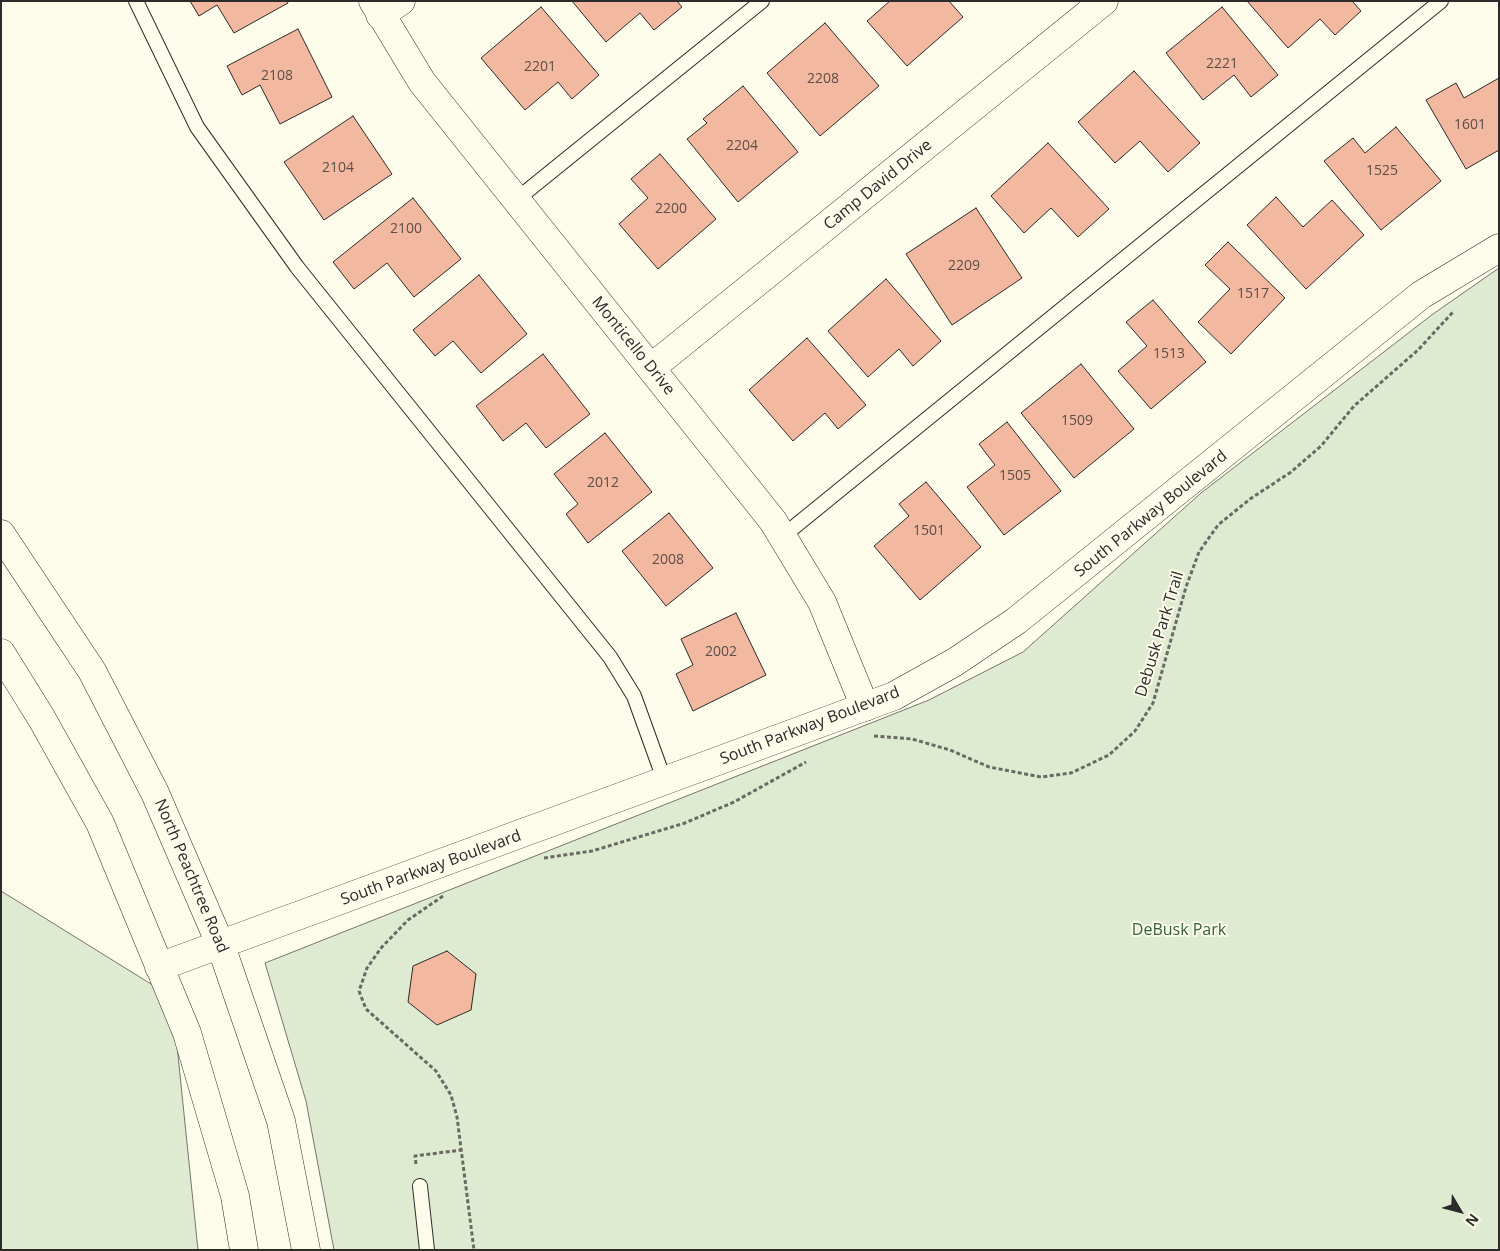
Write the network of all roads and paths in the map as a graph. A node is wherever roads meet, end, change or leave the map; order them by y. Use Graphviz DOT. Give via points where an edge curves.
graph roads {
  1 [pos="136,1"];
  2 [pos="762,1"];
  3 [pos="1104,1"];
  4 [pos="1441,1"];
  5 [pos="385,6"];
  6 [pos="516,200"];
  7 [pos="1499,248"];
  8 [pos="1457,308"];
  9 [pos="651,368"];
  10 [pos="1,534"];
  11 [pos="783,536"];
  12 [pos="1,653"];
  13 [pos="865,707"];
  14 [pos="867,736"];
  15 [pos="810,760"];
  16 [pos="665,782"];
  17 [pos="536,859"];
  18 [pos="449,893"];
  19 [pos="221,946"];
  20 [pos="160,967"];
  21 [pos="461,1150"];
  22 [pos="415,1156"];
  23 [pos="420,1186"];
  24 [pos="244,1250"];
  25 [pos="306,1250"];
  26 [pos="427,1250"];
  27 [pos="474,1250"];
  1 -- 16 [label="lane" via="197,127 297,267 610,657 634,696"];
  2 -- 6 [label="lane"];
  3 -- 9 [label="street, Camp David Drive"];
  4 -- 11 [label="lane"];
  5 -- 6 [label="street, Monticello Drive" via="422,82"];
  6 -- 9 [label="street, Monticello Drive"];
  7 -- 13 [label="street, South Parkway Boulevard" via="1421,295 1016,621 955,662 894,696"];
  8 -- 14 [label="path, Debusk Park Trail" via="1418,350 1354,406 1320,446 1291,472 1218,525 1200,552 1186,587 1153,703 1135,731 1109,755 1072,773 1041,777 990,767 912,739"];
  9 -- 11 [label="street, Monticello Drive"];
  10 -- 19 [label="street, North Peachtree Road" via="92,671 156,793"];
  11 -- 13 [label="street, Monticello Drive" via="822,602"];
  12 -- 20 [label="street" via="100,823"];
  13 -- 16 [label="street, South Parkway Boulevard"];
  15 -- 17 [label="path" via="734,802 685,823 592,852"];
  16 -- 19 [label="street, South Parkway Boulevard"];
  18 -- 21 [label="path" via="408,920 381,948 367,968 359,991 366,1009 436,1071 451,1095"];
  19 -- 20 [label="street, South Parkway Boulevard"];
  19 -- 25 [label="street, North Peachtree Road" via="281,1121"];
  20 -- 24 [label="street" via="187,1033 235,1196"];
  21 -- 22 [label="path"];
  21 -- 27 [label="path"];
  23 -- 26 [label="lane"];
}
